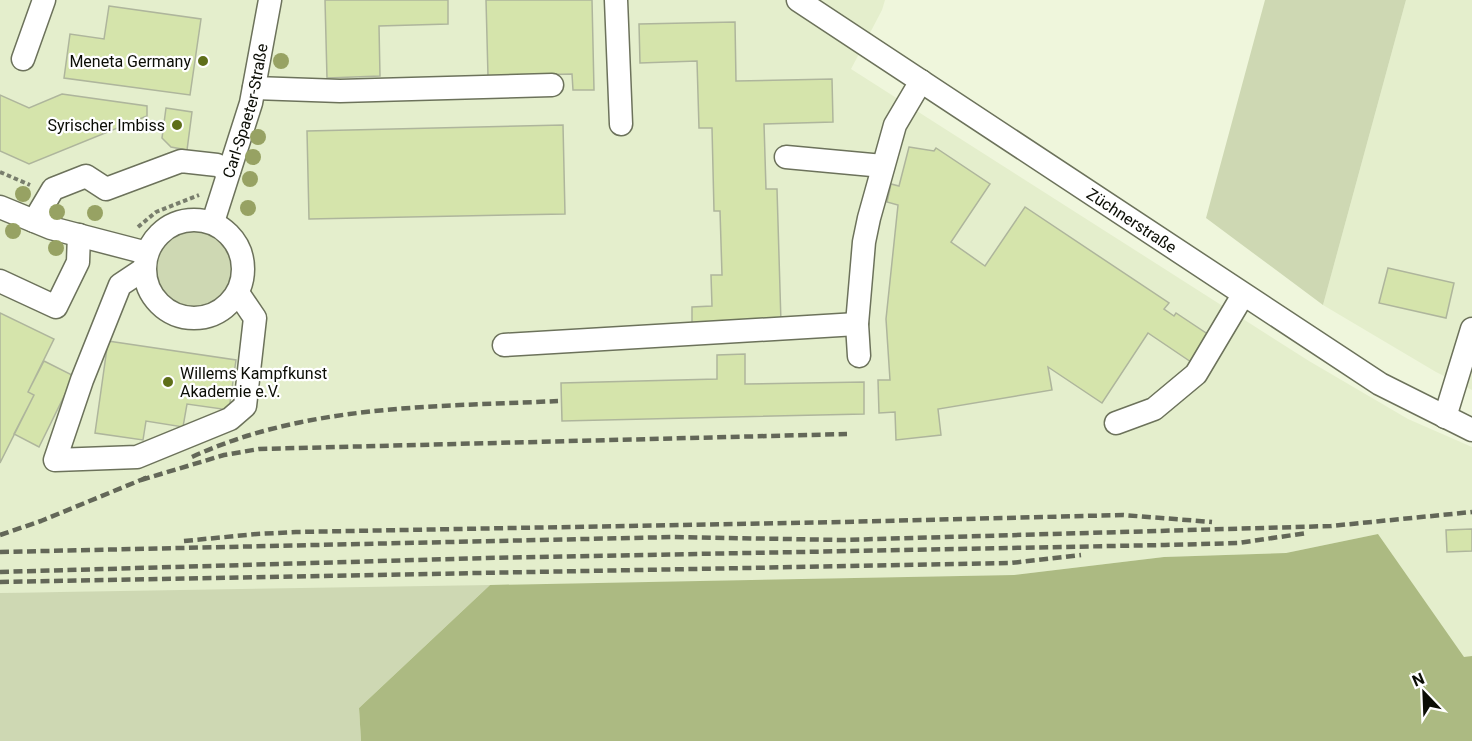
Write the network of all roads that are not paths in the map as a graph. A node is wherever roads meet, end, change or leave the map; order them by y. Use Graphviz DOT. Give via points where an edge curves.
graph roads {
  1 [pos="44,0"];
  2 [pos="270,0"];
  3 [pos="616,0"];
  4 [pos="805,2"];
  5 [pos="23,59"];
  6 [pos="921,81"];
  7 [pos="552,85"];
  8 [pos="254,88"];
  9 [pos="621,124"];
  10 [pos="786,157"];
  11 [pos="883,166"];
  12 [pos="223,168"];
  13 [pos="0,207"];
  14 [pos="34,221"];
  15 [pos="213,222"];
  16 [pos="79,235"];
  17 [pos="139,257"];
  18 [pos="0,281"];
  19 [pos="238,293"];
  20 [pos="1243,295"];
  21 [pos="857,324"];
  22 [pos="1470,342"];
  23 [pos="504,345"];
  24 [pos="859,356"];
  25 [pos="1445,417"];
  26 [pos="1116,423"];
  27 [pos="1472,430"];
  1 -- 5 [label="street"];
  2 -- 8 [label="street, Carl-Spaeter-Straße"];
  3 -- 9 [label="street"];
  4 -- 6 [label="street, Züchnerstraße"];
  6 -- 11 [label="street" via="895,125"];
  6 -- 20 [label="street, Züchnerstraße"];
  7 -- 8 [label="street" via="340,91"];
  8 -- 12 [label="street, Carl-Spaeter-Straße"];
  10 -- 11 [label="street"];
  11 -- 21 [label="street" via="864,242"];
  12 -- 14 [label="street" via="180,161 106,189 86,176 53,189"];
  12 -- 15 [label="street, Carl-Spaeter-Straße"];
  13 -- 14 [label="street"];
  14 -- 16 [label="street"];
  15 -- 17 [label="street" via="196,219 172,224"];
  15 -- 19 [label="street" via="233,236 242,251 244,276"];
  16 -- 17 [label="street"];
  16 -- 18 [label="street" via="78,262 56,307"];
  17 -- 19 [label="street" via="148,288 157,302 174,315 192,319 216,314 231,304"];
  17 -- 19 [label="street" via="120,285 55,460 137,457 230,419 245,406 255,318"];
  20 -- 25 [label="street, Züchnerstraße" via="1380,384"];
  20 -- 26 [label="street" via="1196,374 1154,409"];
  21 -- 23 [label="street"];
  21 -- 24 [label="street"];
  22 -- 25 [label="street"];
  25 -- 27 [label="street, Züchnerstraße"];
}
